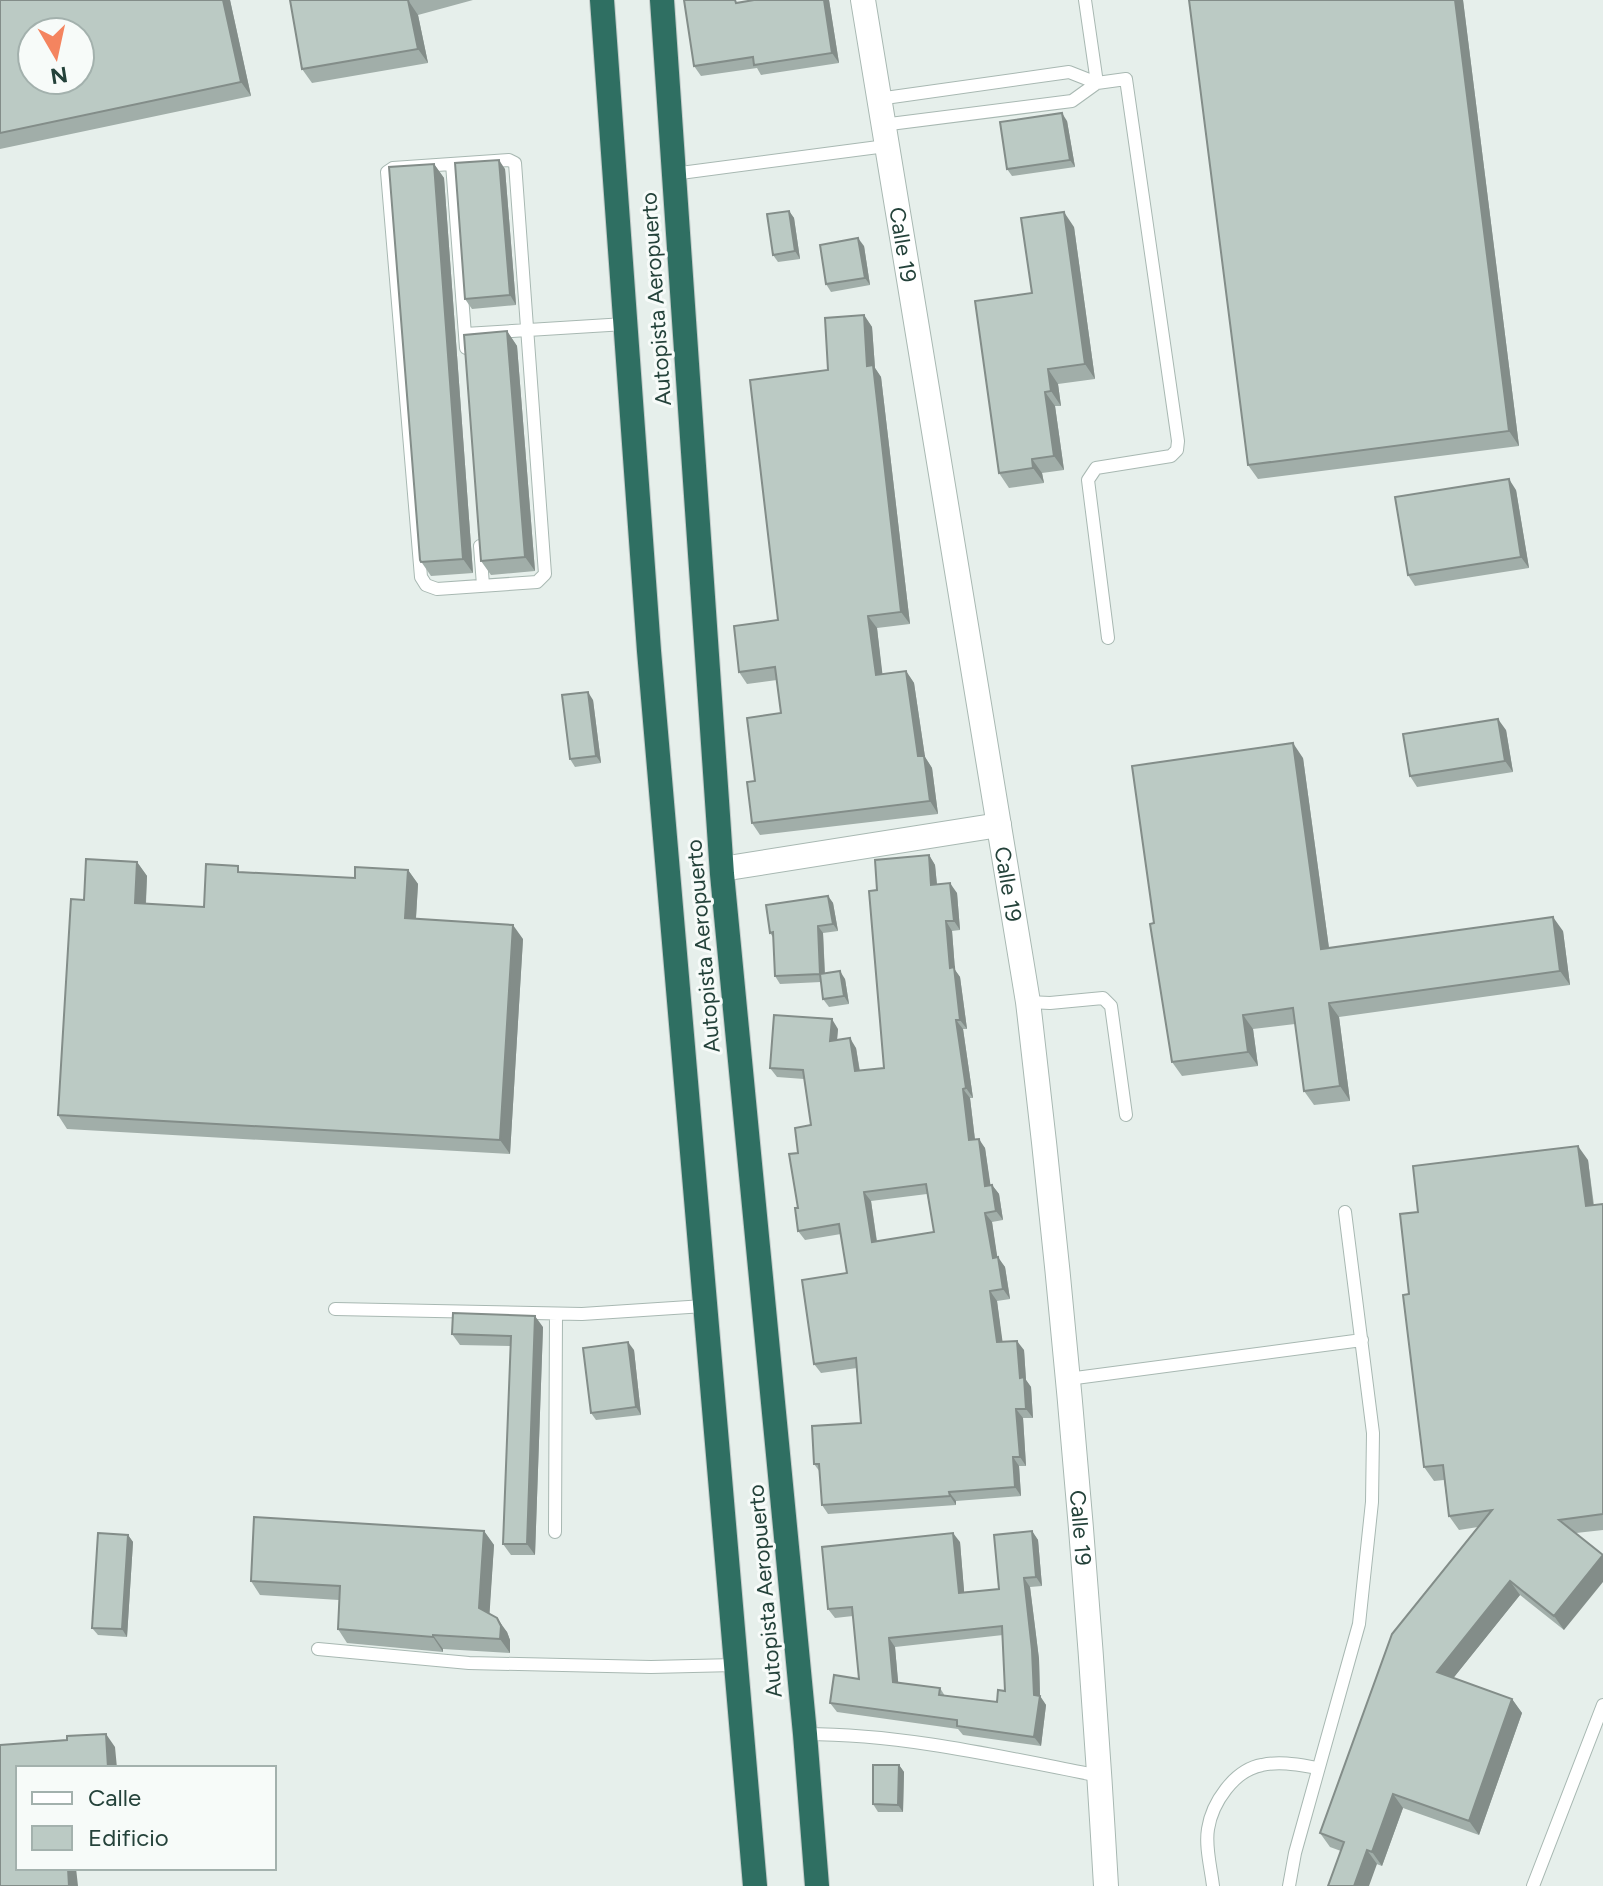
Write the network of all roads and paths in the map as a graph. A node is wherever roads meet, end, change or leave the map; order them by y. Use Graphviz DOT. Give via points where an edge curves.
graph roads {
  1 [pos="602,0"];
  2 [pos="662,0"];
  3 [pos="863,0"];
  4 [pos="1085,0"];
  5 [pos="1097,83"];
  6 [pos="878,99"];
  7 [pos="884,136"];
  8 [pos="452,164"];
  9 [pos="673,174"];
  10 [pos="625,324"];
  11 [pos="526,330"];
  12 [pos="465,334"];
  13 [pos="467,366"];
  14 [pos="480,538"];
  15 [pos="483,585"];
  16 [pos="1108,638"];
  17 [pos="999,825"];
  18 [pos="722,869"];
  19 [pos="1028,1002"];
  20 [pos="1126,1115"];
  21 [pos="1345,1212"];
  22 [pos="704,1306"];
  23 [pos="335,1309"];
  24 [pos="556,1314"];
  25 [pos="1362,1340"];
  26 [pos="1068,1379"];
  27 [pos="555,1532"];
  28 [pos="318,1649"];
  29 [pos="735,1665"];
  30 [pos="1603,1705"];
  31 [pos="805,1734"];
  32 [pos="1318,1768"];
  33 [pos="1100,1776"];
  34 [pos="755,1886"];
  35 [pos="817,1886"];
  36 [pos="1106,1886"];
  37 [pos="1213,1886"];
  38 [pos="1289,1886"];
  39 [pos="1533,1886"];
  1 -- 10 [label="highway, Autopista Aeropuerto"];
  2 -- 9 [label="highway, Autopista Aeropuerto"];
  3 -- 6 [label="street, Calle 19"];
  4 -- 5 [label="lane"];
  5 -- 6 [label="lane" via="1069,72"];
  5 -- 7 [label="lane" via="1072,101"];
  5 -- 16 [label="lane" via="1126,79 1178,441 1171,456 1096,468 1090,474"];
  6 -- 7 [label="street, Calle 19"];
  7 -- 9 [label="lane"];
  7 -- 17 [label="street, Calle 19"];
  8 -- 11 [label="lane" via="515,163"];
  8 -- 12 [label="lane"];
  8 -- 15 [label="lane" via="387,172 421,577 437,589"];
  9 -- 18 [label="highway, Autopista Aeropuerto"];
  10 -- 11 [label="lane"];
  10 -- 22 [label="highway, Autopista Aeropuerto"];
  11 -- 12 [label="lane"];
  11 -- 15 [label="lane" via="545,574 537,582"];
  12 -- 13 [label="lane"];
  14 -- 15 [label="lane"];
  17 -- 18 [label="street"];
  17 -- 19 [label="street, Calle 19"];
  18 -- 31 [label="highway, Autopista Aeropuerto"];
  19 -- 20 [label="lane" via="1108,1000"];
  19 -- 26 [label="street, Calle 19"];
  21 -- 25 [label="lane"];
  22 -- 24 [label="lane"];
  22 -- 29 [label="highway, Autopista Aeropuerto"];
  23 -- 24 [label="lane"];
  24 -- 27 [label="lane"];
  25 -- 26 [label="lane"];
  25 -- 32 [label="lane" via="1373,1433 1367,1565 1359,1624"];
  26 -- 33 [label="street, Calle 19"];
  28 -- 29 [label="lane" via="469,1663"];
  29 -- 34 [label="highway, Autopista Aeropuerto"];
  30 -- 39 [label="lane"];
  31 -- 33 [label="lane" via="918,1741"];
  31 -- 35 [label="highway, Autopista Aeropuerto"];
  32 -- 37 [label="lane" via="1258,1765 1233,1781 1216,1801 1208,1831"];
  32 -- 38 [label="lane"];
  33 -- 36 [label="street, Calle 19"];
}
